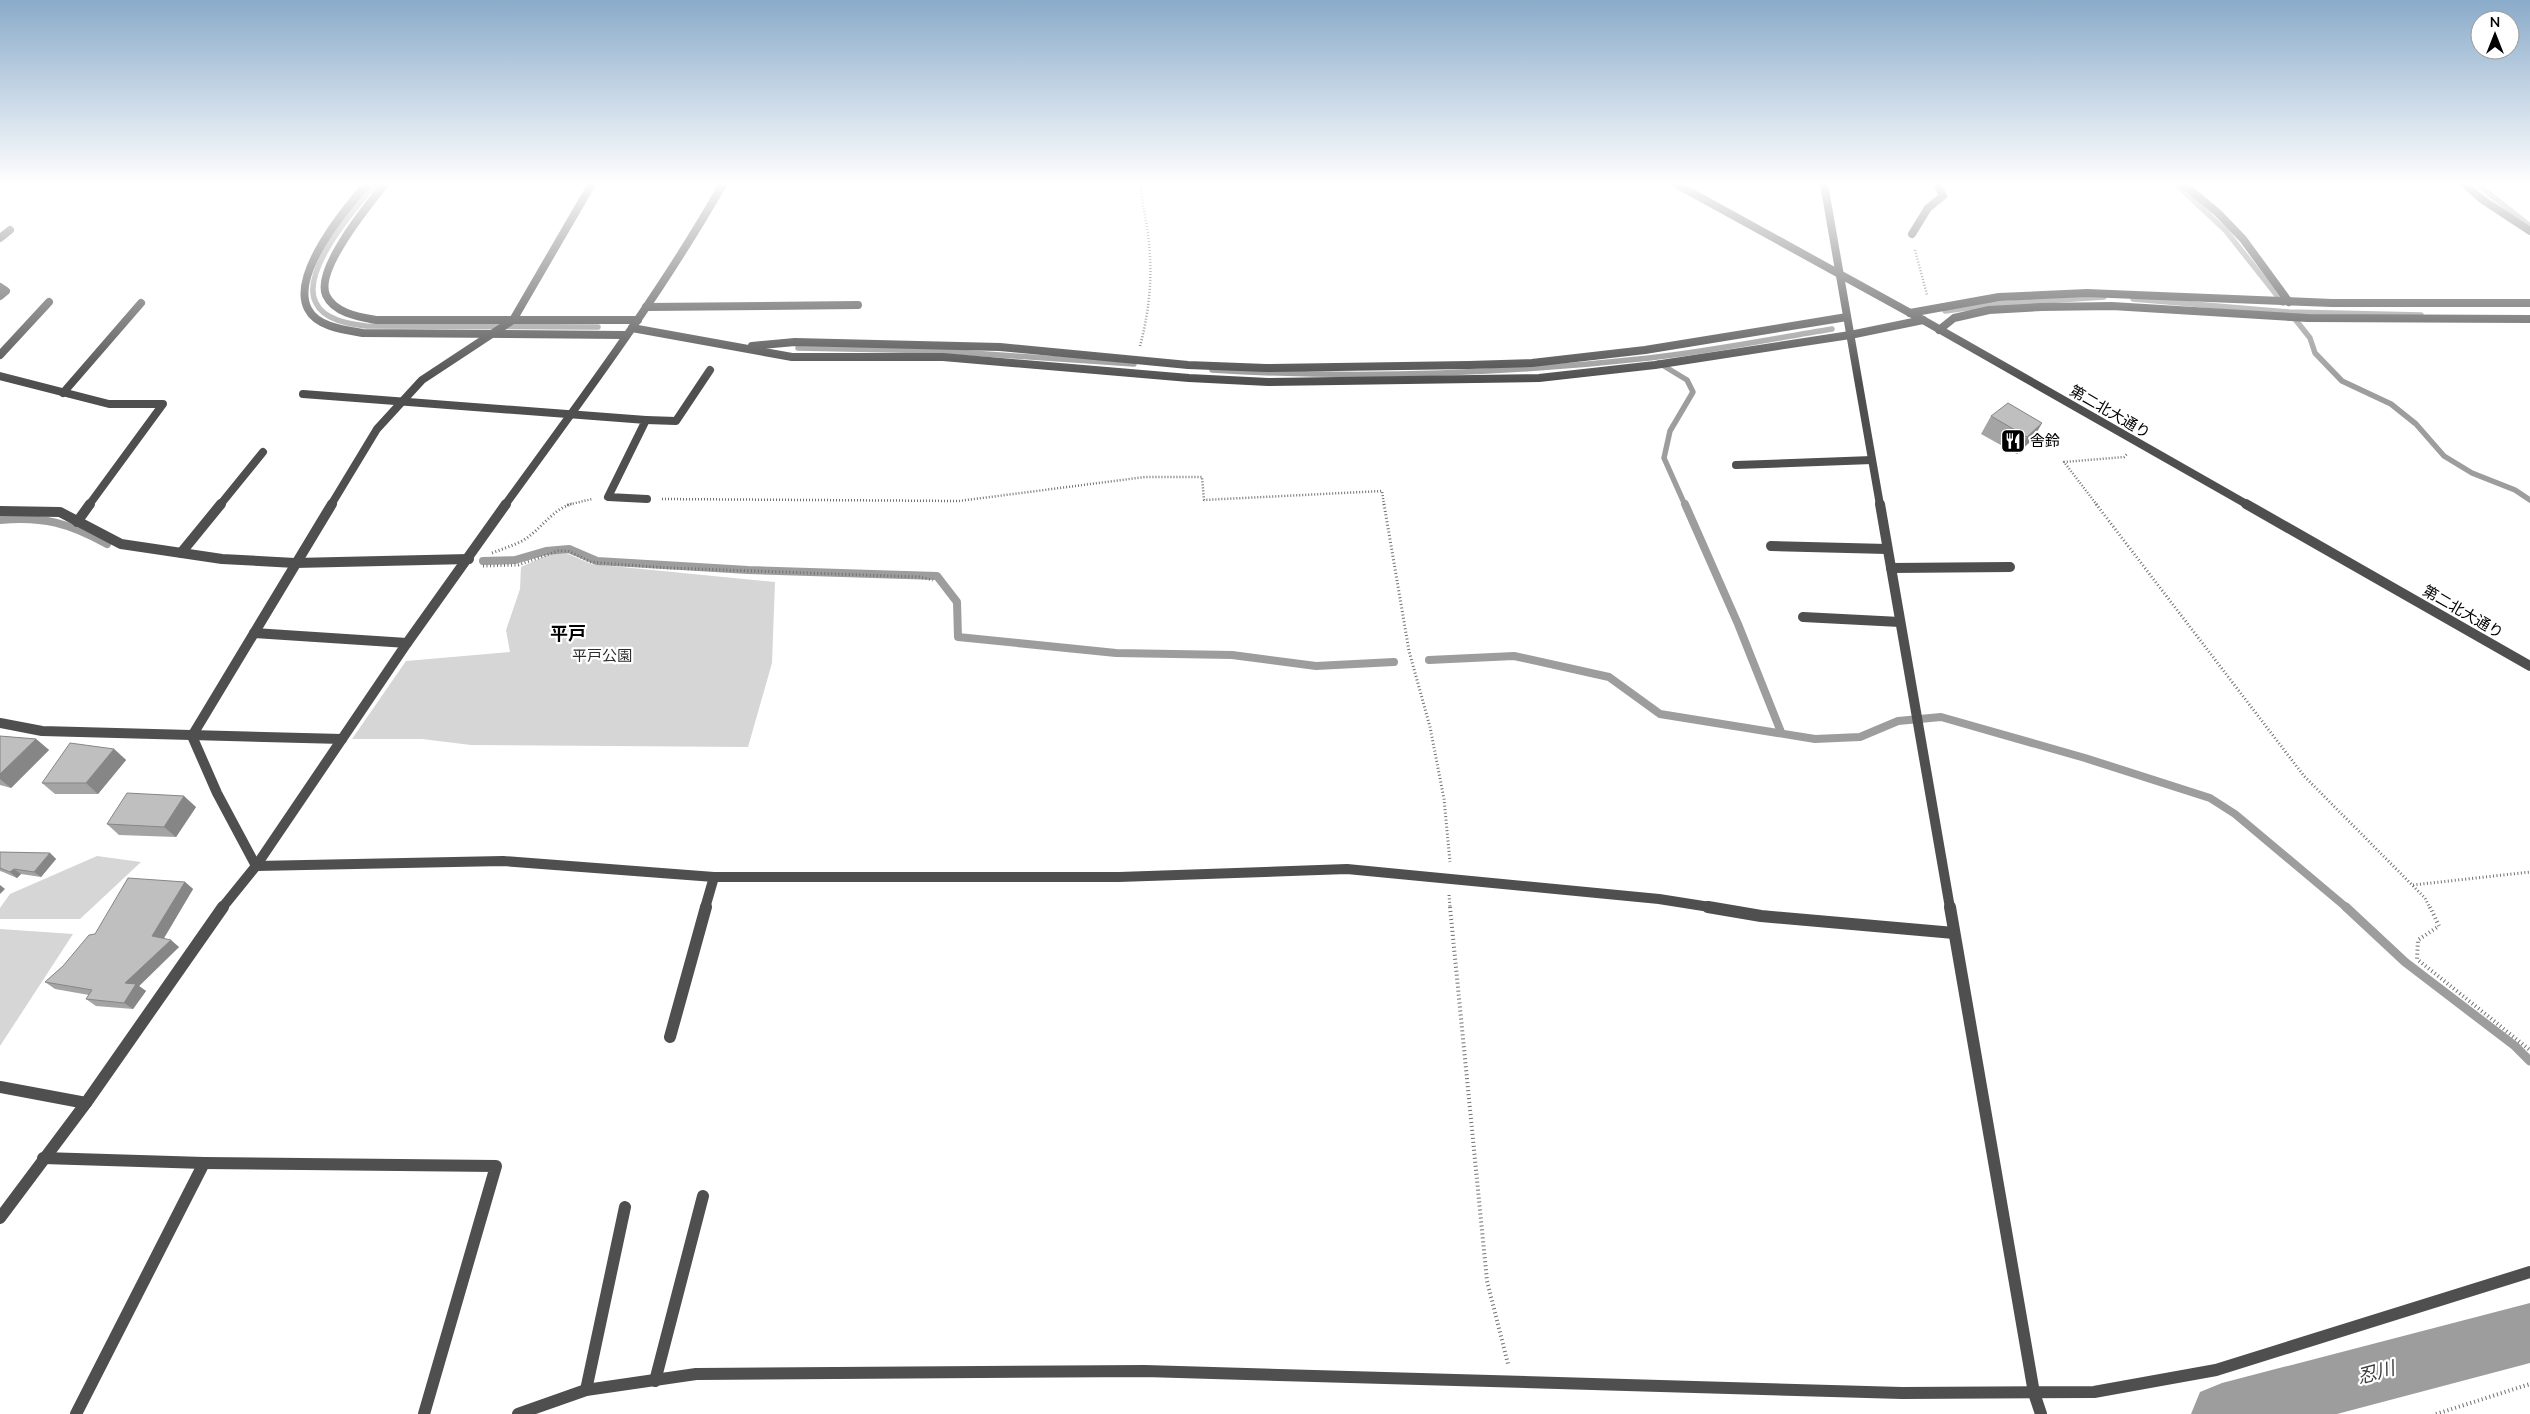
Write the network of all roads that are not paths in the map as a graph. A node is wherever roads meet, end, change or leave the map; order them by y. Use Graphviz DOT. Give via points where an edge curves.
graph roads {
  1 [pos="321,250"];
  2 [pos="340,250"];
  3 [pos="554,250"];
  4 [pos="685,250"];
  5 [pos="1796,250"];
  6 [pos="1835,250"];
  7 [pos="2251,250"];
  8 [pos="1839,274"];
  9 [pos="0,286"];
  10 [pos="0,296"];
  11 [pos="2220,299"];
  12 [pos="49,302"];
  13 [pos="2288,302"];
  14 [pos="141,303"];
  15 [pos="2530,303"];
  16 [pos="858,305"];
  17 [pos="646,307"];
  18 [pos="2227,312"];
  19 [pos="1910,313"];
  20 [pos="1847,317"];
  21 [pos="2530,319"];
  22 [pos="513,320"];
  23 [pos="638,320"];
  24 [pos="1922,320"];
  25 [pos="632,328"];
  26 [pos="1938,330"];
  27 [pos="488,335"];
  28 [pos="626,336"];
  29 [pos="1850,336"];
  30 [pos="738,347"];
  31 [pos="0,355"];
  32 [pos="710,370"];
  33 [pos="1269,374"];
  34 [pos="0,376"];
  35 [pos="63,393"];
  36 [pos="304,394"];
  37 [pos="401,403"];
  38 [pos="570,414"];
  39 [pos="646,420"];
  40 [pos="263,452"];
  41 [pos="1872,460"];
  42 [pos="1736,465"];
  43 [pos="647,498"];
  44 [pos="0,511"];
  45 [pos="77,522"];
  46 [pos="1771,546"];
  47 [pos="1888,549"];
  48 [pos="181,553"];
  49 [pos="295,563"];
  50 [pos="466,563"];
  51 [pos="2010,567"];
  52 [pos="1891,568"];
  53 [pos="1802,617"];
  54 [pos="1900,622"];
  55 [pos="254,633"];
  56 [pos="407,643"];
  57 [pos="2530,666"];
  58 [pos="0,723"];
  59 [pos="192,736"];
  60 [pos="342,739"];
  61 [pos="256,866"];
  62 [pos="714,877"];
  63 [pos="1954,933"];
  64 [pos="670,1036"];
  65 [pos="0,1087"];
  66 [pos="86,1103"];
  67 [pos="43,1158"];
  68 [pos="204,1163"];
  69 [pos="703,1196"];
  70 [pos="625,1207"];
  71 [pos="0,1218"];
  72 [pos="2530,1272"];
  73 [pos="656,1381"];
  74 [pos="586,1390"];
  75 [pos="2034,1393"];
  76 [pos="76,1414"];
  77 [pos="424,1414"];
  78 [pos="518,1414"];
  79 [pos="2041,1414"];
  1 -- 27 [label="street" via="306,276 304,300 308,310 338,328 363,333"];
  2 -- 22 [label="street" via="326,273 324,288 330,302 352,316 376,320"];
  3 -- 22 [label="street"];
  4 -- 17 [label="street"];
  5 -- 8 [label="street, 第二北大通り"];
  6 -- 8 [label="street"];
  7 -- 13 [label="street"];
  8 -- 19 [label="street, 第二北大通り"];
  8 -- 20 [label="street"];
  9 -- 10 [label="street" via="6,291"];
  11 -- 13 [label="street"];
  11 -- 18 [label="street"];
  11 -- 19 [label="street" via="2046,292 1975,298"];
  12 -- 31 [label="street"];
  13 -- 15 [label="street" via="2436,306"];
  14 -- 35 [label="street"];
  16 -- 17 [label="street"];
  17 -- 23 [label="street"];
  18 -- 21 [label="street" via="2308,318"];
  18 -- 26 [label="street" via="2112,306 1989,310 1954,318"];
  19 -- 24 [label="street, 第二北大通り"];
  20 -- 29 [label="street"];
  20 -- 33 [label="street" via="1645,350 1532,363"];
  22 -- 23 [label="street"];
  22 -- 27 [label="street"];
  23 -- 25 [label="street"];
  24 -- 26 [label="street, 第二北大通り"];
  24 -- 29 [label="street"];
  25 -- 28 [label="street"];
  25 -- 30 [label="street"];
  26 -- 57 [label="street, 第二北大通り"];
  27 -- 28 [label="street"];
  27 -- 37 [label="street" via="422,380"];
  28 -- 38 [label="street"];
  29 -- 33 [label="street" via="1655,365 1539,378"];
  29 -- 41 [label="street"];
  30 -- 33 [label="street" via="795,342 946,345"];
  30 -- 33 [label="street" via="792,357 970,358 1189,378"];
  32 -- 39 [label="street" via="676,421"];
  34 -- 35 [label="street" via="23,379"];
  35 -- 45 [label="street" via="109,404 163,404"];
  36 -- 37 [label="street"];
  37 -- 38 [label="street"];
  37 -- 49 [label="street" via="376,429"];
  38 -- 39 [label="street"];
  38 -- 50 [label="street"];
  39 -- 43 [label="street" via="608,497"];
  40 -- 48 [label="street"];
  41 -- 42 [label="street"];
  41 -- 47 [label="street"];
  44 -- 45 [label="street" via="60,512"];
  45 -- 48 [label="street" via="121,544"];
  46 -- 47 [label="street"];
  47 -- 52 [label="street"];
  48 -- 49 [label="street"];
  49 -- 50 [label="street"];
  49 -- 55 [label="street"];
  50 -- 56 [label="street"];
  51 -- 52 [label="street"];
  52 -- 54 [label="street"];
  53 -- 54 [label="street"];
  54 -- 63 [label="street"];
  55 -- 56 [label="street"];
  55 -- 59 [label="street"];
  56 -- 60 [label="street"];
  58 -- 59 [label="street" via="42,731"];
  59 -- 60 [label="street"];
  59 -- 61 [label="street" via="217,793"];
  60 -- 61 [label="street"];
  61 -- 62 [label="street" via="503,861"];
  61 -- 66 [label="street" via="217,915"];
  62 -- 63 [label="street" via="1118,877 1347,868 1659,899 1761,916"];
  62 -- 64 [label="street"];
  63 -- 75 [label="street"];
  65 -- 66 [label="street"];
  66 -- 67 [label="street"];
  67 -- 68 [label="street"];
  67 -- 71 [label="street"];
  68 -- 76 [label="street"];
  68 -- 77 [label="street" via="496,1166"];
  69 -- 73 [label="street"];
  70 -- 74 [label="street"];
  72 -- 75 [label="street" via="2216,1370 2094,1392"];
  73 -- 74 [label="street"];
  73 -- 75 [label="street" via="696,1374 1145,1371 1902,1393"];
  74 -- 78 [label="street"];
  75 -- 79 [label="street"];
}
